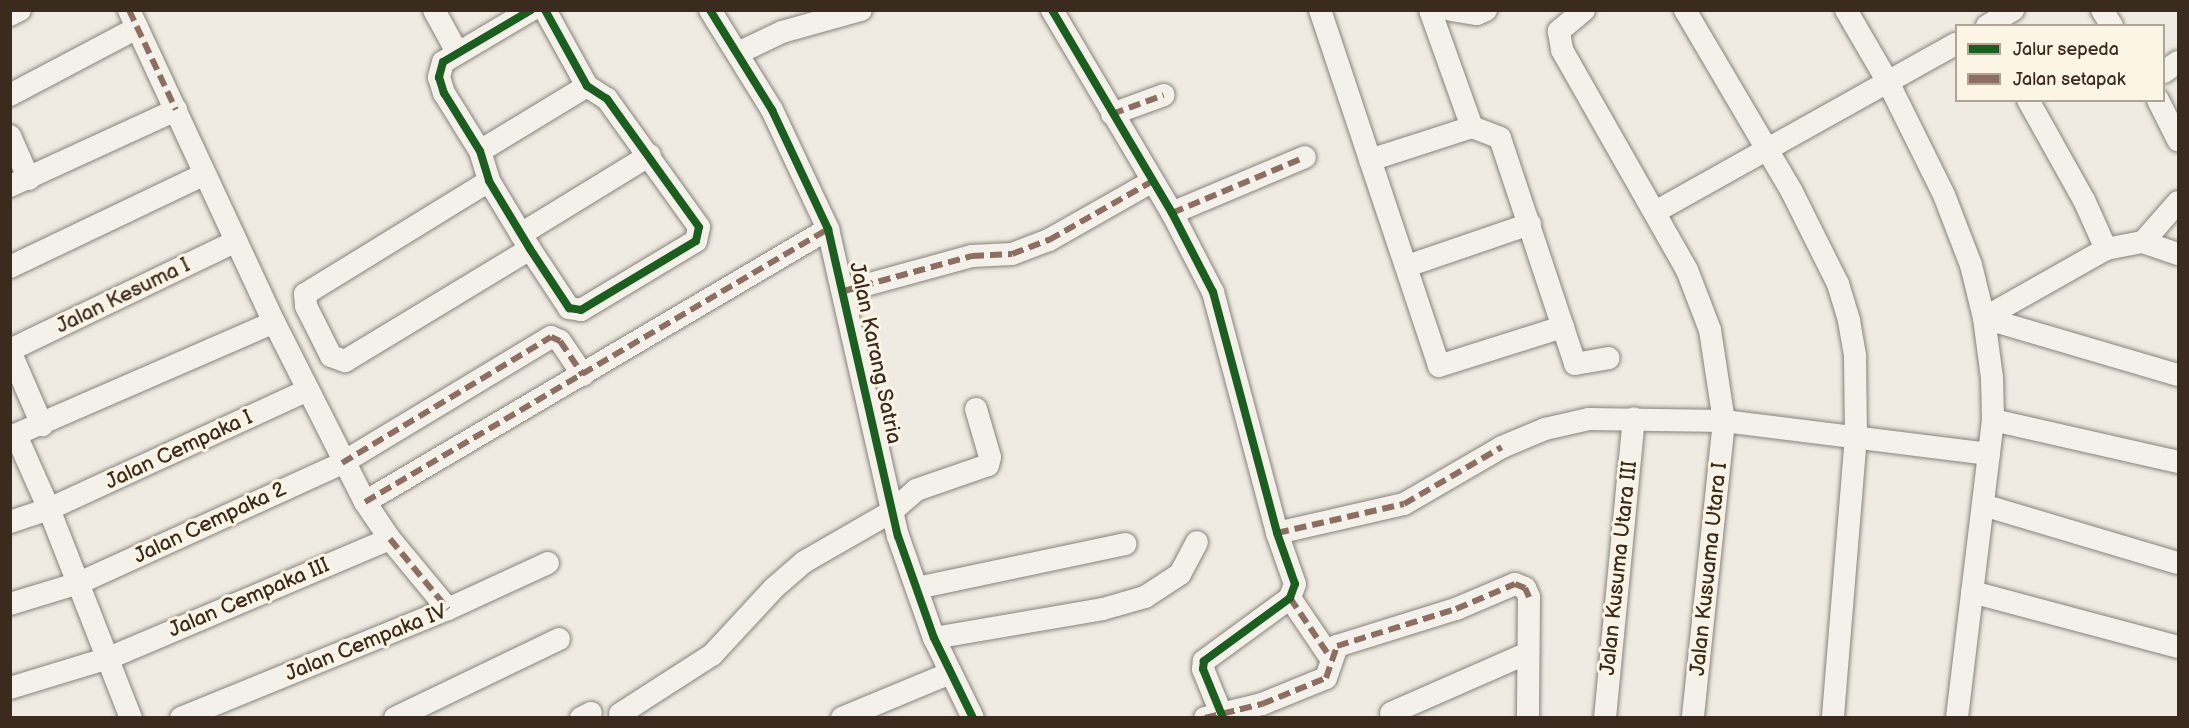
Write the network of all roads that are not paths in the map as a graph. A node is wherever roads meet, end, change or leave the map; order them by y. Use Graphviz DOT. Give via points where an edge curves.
graph roads {
  1 [pos="20,10"];
  2 [pos="434,10"];
  3 [pos="531,10"];
  4 [pos="544,10"];
  5 [pos="710,10"];
  6 [pos="861,10"];
  7 [pos="1052,10"];
  8 [pos="1320,10"];
  9 [pos="1430,10"];
  10 [pos="1451,10"];
  11 [pos="1486,10"];
  12 [pos="1584,10"];
  13 [pos="1685,10"];
  14 [pos="1846,10"];
  15 [pos="1976,10"];
  16 [pos="2013,10"];
  17 [pos="2102,10"];
  18 [pos="10,15"];
  19 [pos="133,19"];
  20 [pos="1985,24"];
  21 [pos="1989,24"];
  22 [pos="2111,24"];
  23 [pos="1955,45"];
  24 [pos="457,52"];
  25 [pos="738,53"];
  26 [pos="2178,62"];
  27 [pos="2165,71"];
  28 [pos="1890,84"];
  29 [pos="587,86"];
  30 [pos="10,95"];
  31 [pos="1164,95"];
  32 [pos="2029,102"];
  33 [pos="2158,102"];
  34 [pos="176,110"];
  35 [pos="1112,114"];
  36 [pos="1472,128"];
  37 [pos="10,136"];
  38 [pos="2178,140"];
  39 [pos="1766,150"];
  40 [pos="480,151"];
  41 [pos="650,155"];
  42 [pos="1305,157"];
  43 [pos="1370,160"];
  44 [pos="205,174"];
  45 [pos="489,181"];
  46 [pos="20,182"];
  47 [pos="1151,182"];
  48 [pos="2178,202"];
  49 [pos="1655,212"];
  50 [pos="1172,213"];
  51 [pos="1530,224"];
  52 [pos="828,229"];
  53 [pos="237,241"];
  54 [pos="525,242"];
  55 [pos="2143,242"];
  56 [pos="2106,249"];
  57 [pos="2178,254"];
  58 [pos="1407,266"];
  59 [pos="10,267"];
  60 [pos="844,291"];
  61 [pos="1984,318"];
  62 [pos="274,322"];
  63 [pos="1563,327"];
  64 [pos="10,351"];
  65 [pos="1608,358"];
  66 [pos="583,375"];
  67 [pos="2178,375"];
  68 [pos="308,390"];
  69 [pos="976,409"];
  70 [pos="1634,418"];
  71 [pos="1993,420"];
  72 [pos="1725,421"];
  73 [pos="42,425"];
  74 [pos="13,436"];
  75 [pos="1856,436"];
  76 [pos="1989,454"];
  77 [pos="2178,462"];
  78 [pos="342,463"];
  79 [pos="365,502"];
  80 [pos="1983,505"];
  81 [pos="49,509"];
  82 [pos="891,512"];
  83 [pos="10,522"];
  84 [pos="1277,533"];
  85 [pos="390,538"];
  86 [pos="1197,542"];
  87 [pos="1125,544"];
  88 [pos="548,563"];
  89 [pos="2178,563"];
  90 [pos="79,583"];
  91 [pos="916,588"];
  92 [pos="1972,592"];
  93 [pos="1290,598"];
  94 [pos="10,604"];
  95 [pos="448,609"];
  96 [pos="934,638"];
  97 [pos="560,639"];
  98 [pos="2178,646"];
  99 [pos="1528,653"];
  100 [pos="1330,657"];
  101 [pos="109,658"];
  102 [pos="950,673"];
  103 [pos="10,688"];
  104 [pos="1390,713"];
  105 [pos="620,714"];
  106 [pos="1217,715"];
  107 [pos="131,717"];
  108 [pos="182,717"];
  109 [pos="394,717"];
  110 [pos="842,717"];
  111 [pos="973,717"];
  112 [pos="1528,717"];
  113 [pos="1605,717"];
  114 [pos="1693,717"];
  115 [pos="1833,717"];
  116 [pos="1958,717"];
  1 -- 18 [label="street"];
  2 -- 24 [label="street"];
  3 -- 24 [label="street"];
  4 -- 29 [label="street"];
  5 -- 25 [label="street, Jalan Karang Satria"];
  6 -- 25 [label="street" via="782,32"];
  7 -- 35 [label="street"];
  8 -- 43 [label="street"];
  9 -- 36 [label="street"];
  10 -- 11 [label="street" via="1478,14"];
  12 -- 49 [label="street, Jalan Kusuama Utara I" via="1559,30 1562,50"];
  13 -- 39 [label="street"];
  14 -- 28 [label="street"];
  15 -- 20 [label="street"];
  16 -- 21 [label="street"];
  17 -- 22 [label="street"];
  19 -- 30 [label="street"];
  19 -- 34 [label="street"];
  23 -- 28 [label="street"];
  24 -- 40 [label="street" via="443,62 439,77 444,93"];
  25 -- 52 [label="street, Jalan Karang Satria" via="799,162"];
  26 -- 27 [label="street"];
  28 -- 39 [label="street"];
  28 -- 61 [label="street" via="1960,234"];
  29 -- 40 [label="street"];
  29 -- 41 [label="street" via="608,99"];
  31 -- 35 [label="street"];
  32 -- 56 [label="street" via="2085,200"];
  33 -- 38 [label="street"];
  34 -- 44 [label="street"];
  34 -- 46 [label="street"];
  35 -- 47 [label="street"];
  36 -- 43 [label="street"];
  36 -- 51 [label="street" via="1500,138"];
  37 -- 46 [label="street"];
  39 -- 49 [label="street"];
  39 -- 75 [label="street" via="1838,284 1855,356"];
  40 -- 45 [label="street"];
  41 -- 54 [label="street"];
  41 -- 54 [label="street" via="696,220 696,241 581,310 569,308"];
  42 -- 50 [label="street"];
  43 -- 58 [label="street"];
  44 -- 53 [label="street"];
  44 -- 59 [label="street"];
  45 -- 54 [label="street"];
  45 -- 54 [label="street" via="305,294 306,306 331,356 345,361"];
  47 -- 50 [label="street"];
  47 -- 60 [label="street" via="1049,240 1011,254 972,256"];
  48 -- 55 [label="street"];
  49 -- 72 [label="street, Jalan Kusuama Utara I" via="1687,270 1710,330"];
  50 -- 84 [label="street" via="1213,292"];
  51 -- 58 [label="street"];
  51 -- 63 [label="street"];
  52 -- 60 [label="street, Jalan Karang Satria"];
  52 -- 66 [label="street"];
  53 -- 62 [label="street"];
  53 -- 64 [label="street, Jalan Kesuma I"];
  55 -- 56 [label="street"];
  55 -- 57 [label="street"];
  56 -- 61 [label="street"];
  58 -- 63 [label="street" via="1439,366"];
  60 -- 82 [label="street, Jalan Karang Satria"];
  61 -- 67 [label="street"];
  61 -- 71 [label="street"];
  62 -- 68 [label="street"];
  62 -- 73 [label="street"];
  63 -- 65 [label="street" via="1575,364"];
  64 -- 73 [label="street"];
  66 -- 78 [label="street, Jalan Cempaka 2" via="560,341 551,337"];
  66 -- 79 [label="street"];
  68 -- 78 [label="street"];
  68 -- 81 [label="street, Jalan Cempaka I"];
  69 -- 82 [label="street" via="990,457 988,465 916,490"];
  70 -- 72 [label="street"];
  70 -- 84 [label="street" via="1588,419 1545,429 1480,457 1404,504"];
  70 -- 113 [label="street, Jalan Kusuma Utara III"];
  71 -- 76 [label="street"];
  71 -- 77 [label="street"];
  72 -- 75 [label="street"];
  72 -- 114 [label="street, Jalan Kusuama Utara I"];
  73 -- 74 [label="street"];
  74 -- 81 [label="street"];
  75 -- 76 [label="street"];
  75 -- 115 [label="street"];
  76 -- 80 [label="street"];
  78 -- 79 [label="street"];
  78 -- 90 [label="street, Jalan Cempaka 2"];
  79 -- 85 [label="street"];
  80 -- 89 [label="street"];
  80 -- 92 [label="street"];
  81 -- 83 [label="street, Jalan Cempaka I"];
  81 -- 90 [label="street"];
  82 -- 91 [label="street, Jalan Karang Satria"];
  82 -- 105 [label="street" via="804,562 774,588 712,655"];
  84 -- 93 [label="street" via="1294,584"];
  85 -- 95 [label="street"];
  85 -- 101 [label="street, Jalan Cempaka III"];
  86 -- 96 [label="street" via="1180,574 1145,597 1103,609"];
  87 -- 91 [label="street"];
  88 -- 95 [label="street, Jalan Cempaka IV"];
  90 -- 94 [label="street, Jalan Cempaka 2"];
  90 -- 101 [label="street"];
  91 -- 96 [label="street, Jalan Karang Satria"];
  92 -- 98 [label="street"];
  92 -- 116 [label="street"];
  93 -- 100 [label="street"];
  93 -- 106 [label="street" via="1204,661"];
  95 -- 108 [label="street, Jalan Cempaka IV"];
  96 -- 102 [label="street, Jalan Karang Satria"];
  97 -- 109 [label="street"];
  99 -- 100 [label="street" via="1529,597 1525,588 1515,584 1456,609 1337,646"];
  99 -- 104 [label="street"];
  99 -- 112 [label="street"];
  100 -- 106 [label="street" via="1331,670 1326,678 1262,704"];
  101 -- 103 [label="street, Jalan Cempaka III"];
  101 -- 107 [label="street"];
  102 -- 110 [label="street"];
  102 -- 111 [label="street, Jalan Karang Satria"];
}
